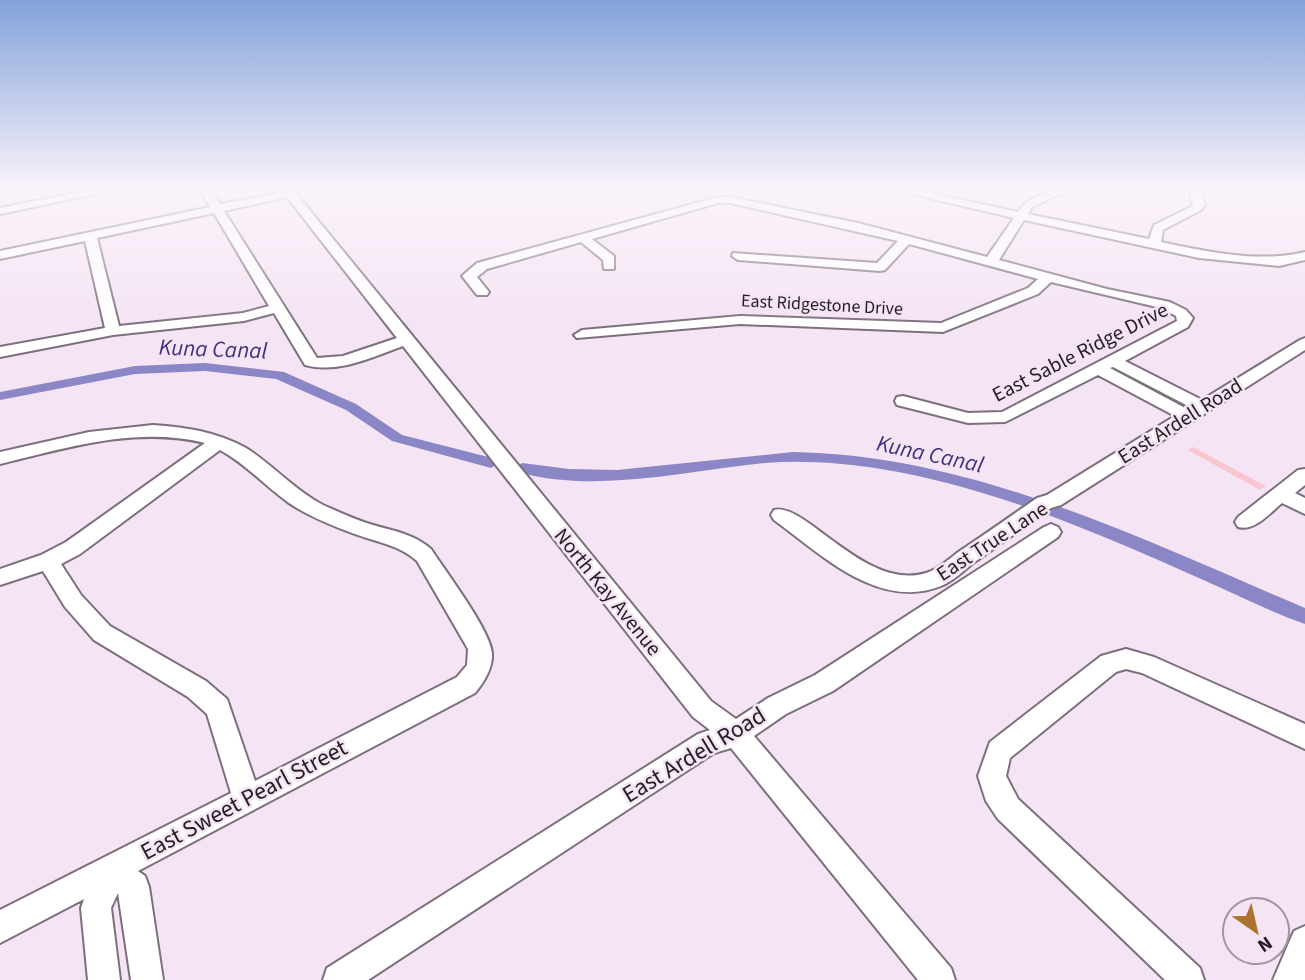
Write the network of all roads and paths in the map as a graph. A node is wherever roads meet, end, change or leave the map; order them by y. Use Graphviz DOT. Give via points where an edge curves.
graph roads {
  1 [pos="96,235"];
  2 [pos="233,235"];
  3 [pos="323,235"];
  4 [pos="595,235"];
  5 [pos="888,235"];
  6 [pos="1008,235"];
  7 [pos="1104,235"];
  8 [pos="1157,235"];
  9 [pos="90,236"];
  10 [pos="583,238"];
  11 [pos="907,239"];
  12 [pos="1155,246"];
  13 [pos="0,255"];
  14 [pos="738,256"];
  15 [pos="1305,256"];
  16 [pos="991,262"];
  17 [pos="609,265"];
  18 [pos="1049,277"];
  19 [pos="482,292"];
  20 [pos="277,308"];
  21 [pos="113,331"];
  22 [pos="582,335"];
  23 [pos="405,340"];
  24 [pos="1305,343"];
  25 [pos="0,352"];
  26 [pos="1106,365"];
  27 [pos="903,401"];
  28 [pos="1196,411"];
  29 [pos="218,443"];
  30 [pos="0,457"];
  31 [pos="1305,475"];
  32 [pos="1281,494"];
  33 [pos="1044,505"];
  34 [pos="1305,507"];
  35 [pos="781,515"];
  36 [pos="1245,522"];
  37 [pos="1051,532"];
  38 [pos="48,561"];
  39 [pos="0,577"];
  40 [pos="736,734"];
  41 [pos="1305,737"];
  42 [pos="247,799"];
  43 [pos="113,869"];
  44 [pos="0,928"];
  45 [pos="1305,942"];
  46 [pos="104,980"];
  47 [pos="146,980"];
  48 [pos="338,980"];
  49 [pos="939,980"];
  50 [pos="1188,980"];
  51 [pos="1289,980"];
  1 -- 9 [label="street"];
  2 -- 20 [label="street"];
  3 -- 23 [label="street, North Kay Avenue"];
  4 -- 10 [label="street"];
  5 -- 11 [label="street"];
  6 -- 16 [label="street"];
  7 -- 12 [label="street"];
  8 -- 12 [label="street"];
  9 -- 13 [label="street"];
  9 -- 21 [label="street"];
  10 -- 17 [label="street" via="609,259"];
  10 -- 19 [label="street" via="482,266 471,272 470,279"];
  11 -- 14 [label="street" via="880,267"];
  11 -- 16 [label="street"];
  12 -- 15 [label="street" via="1279,262"];
  16 -- 18 [label="street"];
  18 -- 22 [label="street, East Ridgestone Drive" via="1033,291 943,328 740,320"];
  18 -- 26 [label="street, East Sable Ridge Drive" via="1165,305 1186,318 1183,324"];
  20 -- 21 [label="street" via="233,318"];
  20 -- 23 [label="street" via="307,358 318,364"];
  21 -- 25 [label="street"];
  23 -- 40 [label="street, North Kay Avenue" via="702,709"];
  24 -- 28 [label="street, East Ardell Road"];
  26 -- 27 [label="street, East Sable Ridge Drive" via="994,419 968,418"];
  26 -- 28 [label="street"];
  28 -- 33 [label="street, East Ardell Road"];
  29 -- 30 [label="street" via="198,436 146,431"];
  29 -- 38 [label="street" via="73,548"];
  29 -- 42 [label="street, East Sweet Pearl Street" via="239,453 307,506 415,546 482,653 481,664 466,685"];
  31 -- 32 [label="street"];
  32 -- 34 [label="street"];
  32 -- 36 [label="street"];
  33 -- 35 [label="street, East True Lane" via="959,565 918,585 888,583 850,563"];
  37 -- 40 [label="street, East Ardell Road" via="824,683 776,706"];
  38 -- 39 [label="street"];
  38 -- 42 [label="street" via="73,601 102,633 197,689 218,708"];
  40 -- 48 [label="street, East Ardell Road" via="707,743"];
  40 -- 49 [label="street, North Kay Avenue"];
  41 -- 50 [label="street" via="1126,659 1109,663 999,751 992,776 1008,809"];
  42 -- 43 [label="street, East Sweet Pearl Street"];
  43 -- 44 [label="street, East Sweet Pearl Street"];
  43 -- 46 [label="street" via="96,908"];
  43 -- 47 [label="street" via="134,887"];
  45 -- 51 [label="street"];
}
